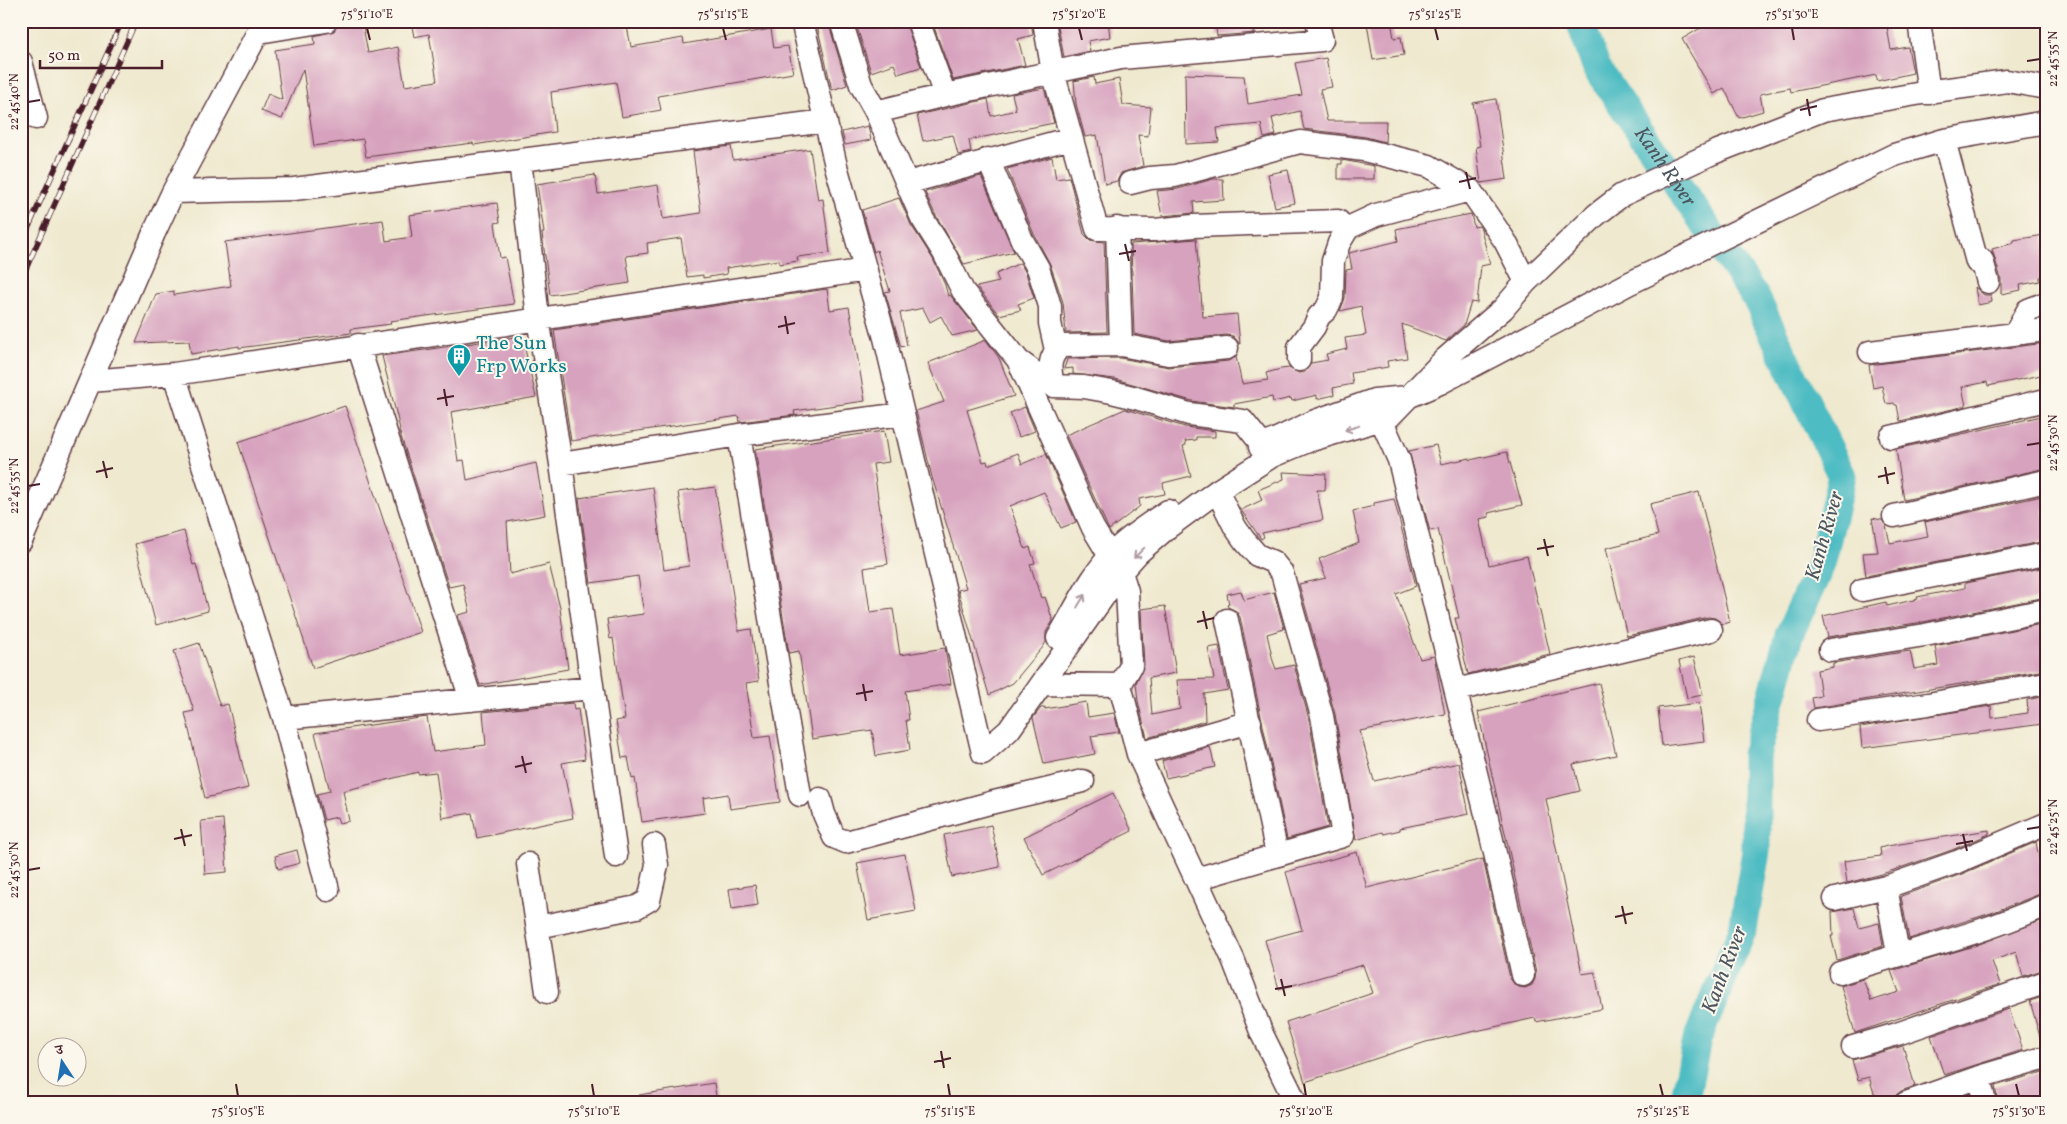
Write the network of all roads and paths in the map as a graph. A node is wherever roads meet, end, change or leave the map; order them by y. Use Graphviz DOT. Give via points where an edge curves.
graph roads {
  1 [pos="326,21"];
  2 [pos="802,21"];
  3 [pos="841,21"];
  4 [pos="1044,21"];
  5 [pos="1317,21"];
  6 [pos="1918,21"];
  7 [pos="922,22"];
  8 [pos="262,27"];
  9 [pos="21,62"];
  10 [pos="1053,72"];
  11 [pos="2046,88"];
  12 [pos="1929,92"];
  13 [pos="945,94"];
  14 [pos="876,112"];
  15 [pos="36,118"];
  16 [pos="826,121"];
  17 [pos="2046,122"];
  18 [pos="1071,138"];
  19 [pos="1944,140"];
  20 [pos="520,160"];
  21 [pos="988,160"];
  22 [pos="907,183"];
  23 [pos="1130,183"];
  24 [pos="1470,190"];
  25 [pos="173,192"];
  26 [pos="1338,221"];
  27 [pos="1117,228"];
  28 [pos="866,270"];
  29 [pos="1526,282"];
  30 [pos="1988,282"];
  31 [pos="2046,303"];
  32 [pos="538,318"];
  33 [pos="2046,330"];
  34 [pos="2015,334"];
  35 [pos="358,344"];
  36 [pos="1120,345"];
  37 [pos="1227,348"];
  38 [pos="1056,350"];
  39 [pos="1870,352"];
  40 [pos="1018,360"];
  41 [pos="1299,360"];
  42 [pos="174,374"];
  43 [pos="90,381"];
  44 [pos="1053,386"];
  45 [pos="1408,397"];
  46 [pos="2046,400"];
  47 [pos="903,414"];
  48 [pos="1381,419"];
  49 [pos="739,435"];
  50 [pos="1891,437"];
  51 [pos="1267,451"];
  52 [pos="561,464"];
  53 [pos="2046,481"];
  54 [pos="1218,491"];
  55 [pos="1894,516"];
  56 [pos="21,541"];
  57 [pos="2046,554"];
  58 [pos="1116,564"];
  59 [pos="1862,590"];
  60 [pos="2046,610"];
  61 [pos="1227,620"];
  62 [pos="1711,630"];
  63 [pos="1830,650"];
  64 [pos="2046,683"];
  65 [pos="1043,684"];
  66 [pos="1120,685"];
  67 [pos="592,688"];
  68 [pos="1456,690"];
  69 [pos="471,700"];
  70 [pos="284,718"];
  71 [pos="1818,720"];
  72 [pos="1250,722"];
  73 [pos="981,745"];
  74 [pos="1138,754"];
  75 [pos="1083,781"];
  76 [pos="2046,824"];
  77 [pos="654,845"];
  78 [pos="1277,854"];
  79 [pos="616,856"];
  80 [pos="528,864"];
  81 [pos="1196,879"];
  82 [pos="1886,887"];
  83 [pos="328,890"];
  84 [pos="1835,899"];
  85 [pos="2046,905"];
  86 [pos="538,927"];
  87 [pos="1898,954"];
  88 [pos="1840,973"];
  89 [pos="1523,975"];
  90 [pos="2046,982"];
  91 [pos="547,992"];
  92 [pos="1852,1047"];
  93 [pos="2046,1058"];
  94 [pos="1979,1077"];
  95 [pos="1296,1103"];
  96 [pos="1906,1103"];
  97 [pos="1985,1103"];
  1 -- 8 [label="street"];
  2 -- 16 [label="street"];
  3 -- 14 [label="street" via="861,85"];
  4 -- 10 [label="street"];
  5 -- 10 [label="street" via="1322,40 1121,58"];
  6 -- 12 [label="street"];
  7 -- 13 [label="street"];
  8 -- 25 [label="street"];
  9 -- 15 [label="street"];
  10 -- 13 [label="street"];
  10 -- 18 [label="street"];
  11 -- 12 [label="street" via="2007,81"];
  12 -- 29 [label="street" via="1823,110 1713,153 1622,195 1596,215"];
  13 -- 14 [label="street"];
  14 -- 22 [label="street"];
  16 -- 20 [label="street"];
  16 -- 28 [label="street"];
  17 -- 19 [label="street"];
  18 -- 21 [label="street"];
  18 -- 27 [label="street" via="1097,229"];
  19 -- 30 [label="street" via="1976,262 1982,260"];
  19 -- 45 [label="street" via="1894,155 1630,283"];
  20 -- 25 [label="street" via="294,189"];
  20 -- 32 [label="street"];
  21 -- 22 [label="street"];
  21 -- 38 [label="street" via="1022,240 1038,268 1050,306"];
  22 -- 40 [label="street" via="922,218 963,291"];
  23 -- 24 [label="street" via="1175,176 1300,142 1364,150 1429,166"];
  24 -- 29 [label="street" via="1505,242"];
  24 -- 41 [label="street" via="1376,215 1348,228 1333,261 1332,298 1299,347"];
  25 -- 43 [label="street"];
  26 -- 27 [label="street" via="1155,230"];
  27 -- 36 [label="street"];
  28 -- 32 [label="street"];
  28 -- 47 [label="street"];
  29 -- 45 [label="street" via="1503,309 1445,359"];
  31 -- 34 [label="street" via="2028,310"];
  32 -- 35 [label="street"];
  32 -- 52 [label="street"];
  33 -- 34 [label="street"];
  34 -- 39 [label="street"];
  35 -- 42 [label="street"];
  35 -- 69 [label="street"];
  36 -- 37 [label="street" via="1168,354"];
  36 -- 38 [label="street" via="1061,346"];
  38 -- 44 [label="street" via="1049,368"];
  40 -- 44 [label="street"];
  40 -- 58 [label="street" via="1093,528"];
  42 -- 43 [label="street"];
  42 -- 70 [label="street"];
  43 -- 56 [label="street"];
  44 -- 51 [label="street" via="1084,387 1190,414 1243,421"];
  45 -- 48 [label="street" via="1389,417"];
  45 -- 51 [label="street" via="1374,400 1314,421"];
  46 -- 50 [label="street"];
  47 -- 49 [label="street"];
  47 -- 73 [label="street"];
  48 -- 51 [label="street, one-way"];
  48 -- 68 [label="street" via="1399,460"];
  49 -- 52 [label="street"];
  49 -- 75 [label="street" via="810,797 824,814 834,837 846,842"];
  51 -- 54 [label="street"];
  51 -- 58 [label="street" via="1135,534"];
  52 -- 67 [label="street"];
  53 -- 55 [label="street"];
  54 -- 58 [label="street, one-way" via="1138,553"];
  54 -- 78 [label="street" via="1244,540 1257,555 1273,562 1282,573 1322,716 1341,827 1342,836"];
  57 -- 59 [label="street"];
  58 -- 65 [label="street"];
  58 -- 66 [label="street" via="1127,592 1131,666"];
  73 -- 58 [label="street, one-way" via="1034,678 1098,572"];
  60 -- 63 [label="street" via="1925,635"];
  61 -- 72 [label="street"];
  62 -- 68 [label="street"];
  64 -- 71 [label="street"];
  65 -- 66 [label="street"];
  65 -- 73 [label="street" via="1009,730"];
  66 -- 74 [label="street"];
  67 -- 69 [label="street"];
  67 -- 79 [label="street"];
  68 -- 89 [label="street"];
  69 -- 70 [label="street"];
  70 -- 83 [label="street"];
  72 -- 74 [label="street"];
  72 -- 78 [label="street"];
  74 -- 81 [label="street"];
  76 -- 82 [label="street" via="1958,862"];
  77 -- 86 [label="street" via="657,865 649,900 637,907"];
  78 -- 81 [label="street"];
  80 -- 86 [label="street"];
  81 -- 95 [label="street" via="1233,959 1262,1034"];
  82 -- 84 [label="street"];
  82 -- 87 [label="street"];
  85 -- 87 [label="street" via="2023,916"];
  86 -- 91 [label="street"];
  87 -- 88 [label="street"];
  90 -- 92 [label="street"];
  93 -- 94 [label="street"];
  94 -- 96 [label="street"];
  94 -- 97 [label="street"];
}
